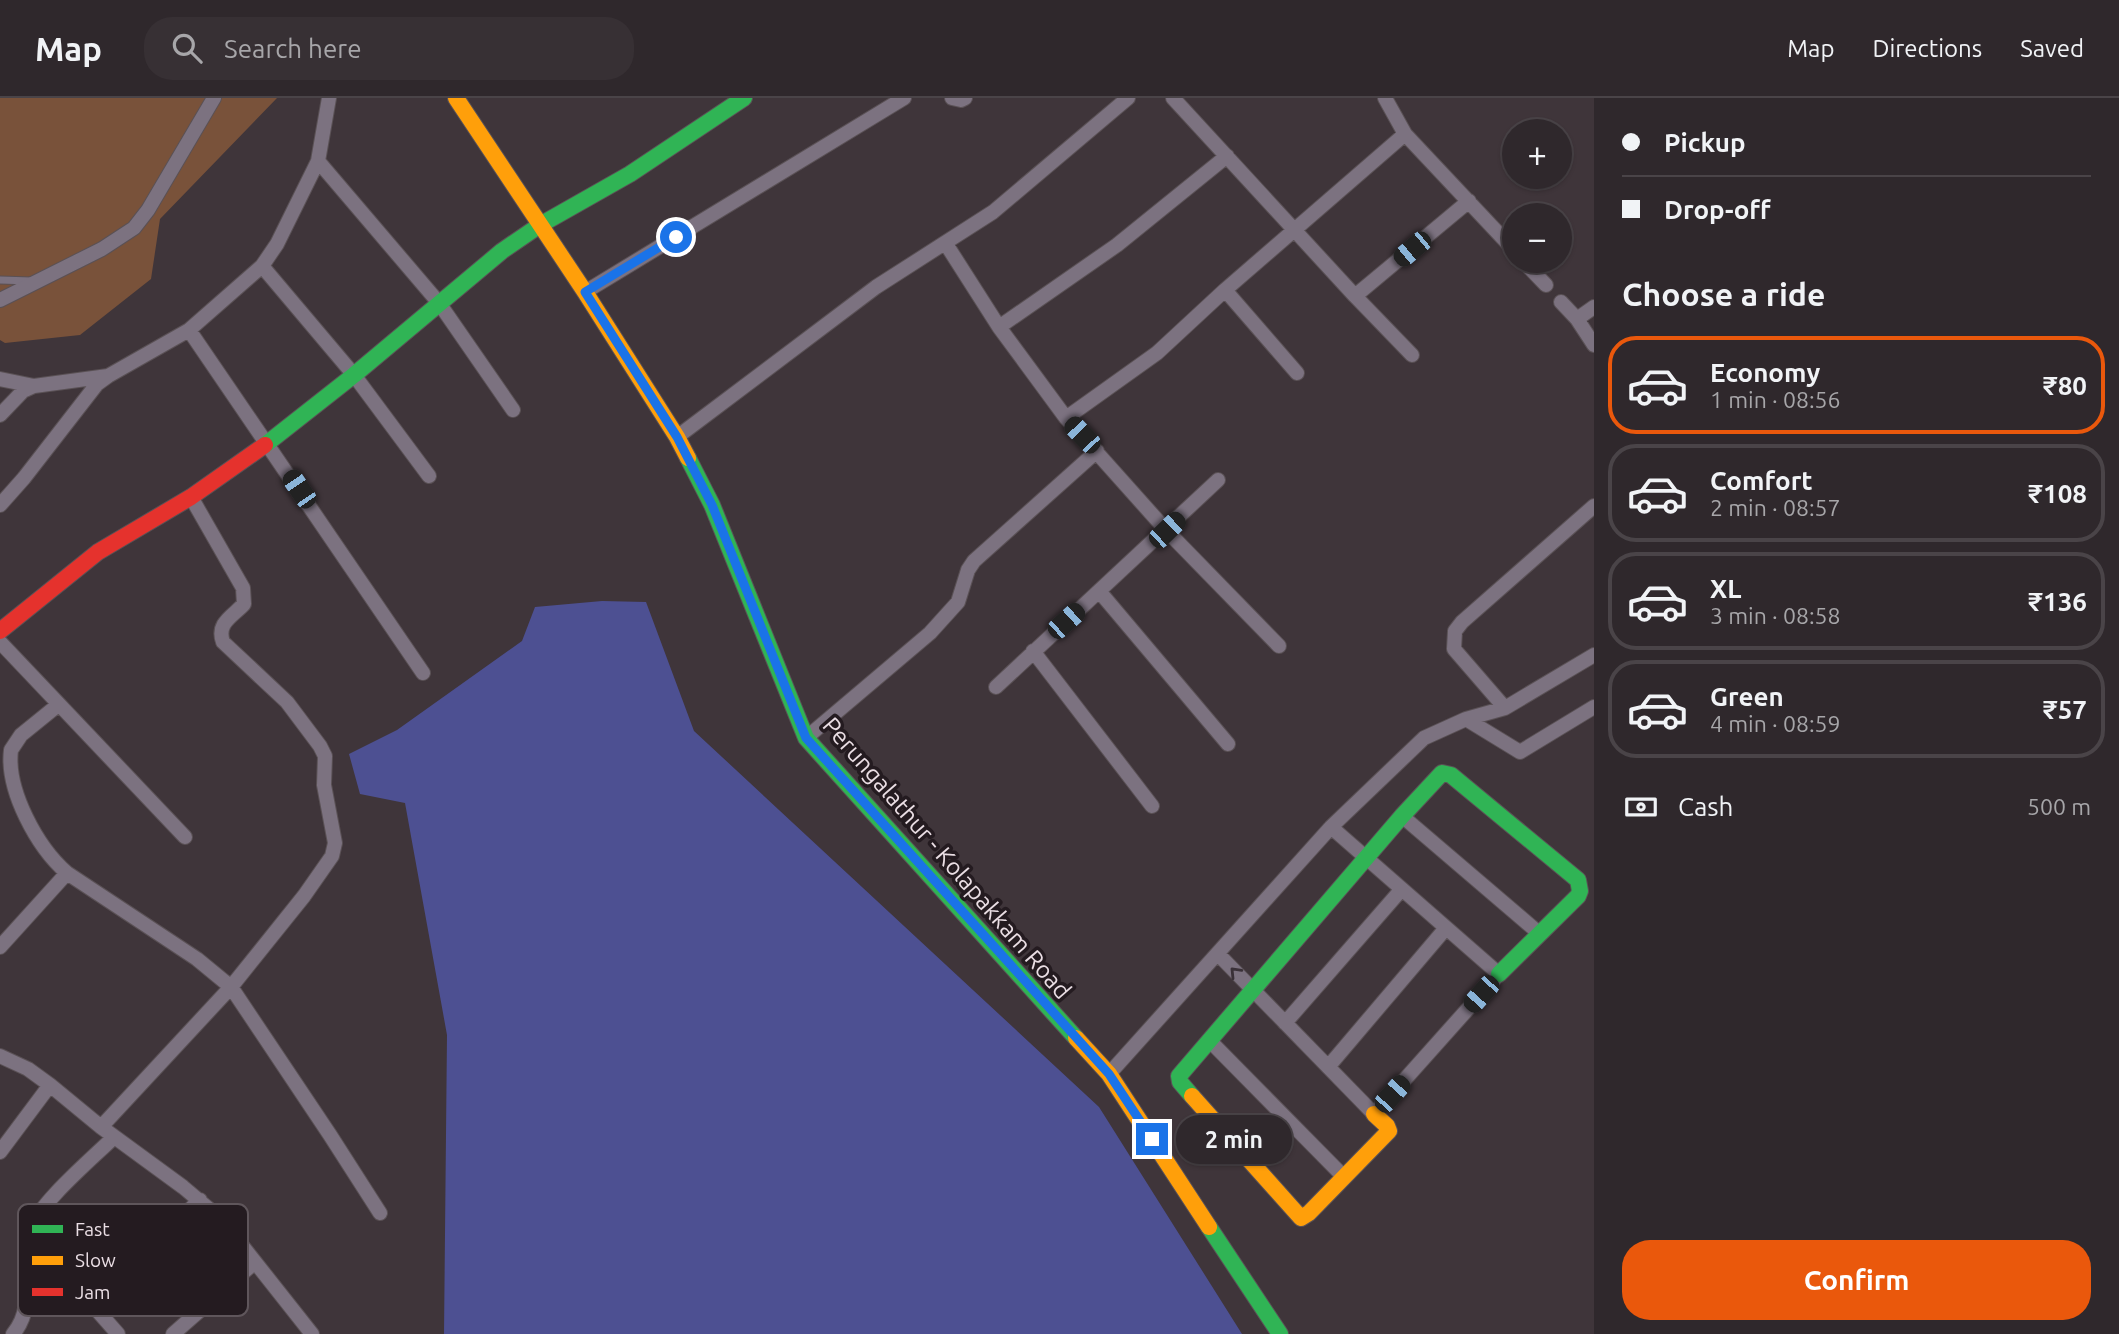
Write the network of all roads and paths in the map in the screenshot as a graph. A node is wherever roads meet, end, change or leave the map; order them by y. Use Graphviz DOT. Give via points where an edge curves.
graph roads {
  1 [pos="214,98"];
  2 [pos="329,98"];
  3 [pos="456,98"];
  4 [pos="744,98"];
  5 [pos="904,98"];
  6 [pos="952,98"];
  7 [pos="965,98"];
  8 [pos="1128,98"];
  9 [pos="1173,98"];
  10 [pos="1385,98"];
  11 [pos="1405,134"];
  12 [pos="1227,156"];
  13 [pos="318,160"];
  14 [pos="1469,201"];
  15 [pos="540,225"];
  16 [pos="1297,230"];
  17 [pos="1502,237"];
  18 [pos="946,244"];
  19 [pos="262,266"];
  20 [pos="1535,273"];
  21 [pos="0,280"];
  22 [pos="33,281"];
  23 [pos="1546,285"];
  24 [pos="1225,290"];
  25 [pos="585,292"];
  26 [pos="1355,296"];
  27 [pos="0,300"];
  28 [pos="1561,302"];
  29 [pos="439,303"];
  30 [pos="1594,307"];
  31 [pos="1577,319"];
  32 [pos="999,327"];
  33 [pos="189,330"];
  34 [pos="1594,345"];
  35 [pos="1412,355"];
  36 [pos="1297,373"];
  37 [pos="354,375"];
  38 [pos="108,376"];
  39 [pos="0,379"];
  40 [pos="34,386"];
  41 [pos="513,410"];
  42 [pos="0,415"];
  43 [pos="1066,418"];
  44 [pos="677,437"];
  45 [pos="268,443"];
  46 [pos="1097,451"];
  47 [pos="429,476"];
  48 [pos="1218,480"];
  49 [pos="191,497"];
  50 [pos="0,505"];
  51 [pos="1594,506"];
  52 [pos="1167,530"];
  53 [pos="1099,591"];
  54 [pos="0,631"];
  55 [pos="0,642"];
  56 [pos="1279,646"];
  57 [pos="1034,651"];
  58 [pos="1594,655"];
  59 [pos="423,673"];
  60 [pos="996,687"];
  61 [pos="58,705"];
  62 [pos="1594,707"];
  63 [pos="1505,708"];
  64 [pos="1466,719"];
  65 [pos="806,738"];
  66 [pos="1228,744"];
  67 [pos="15,784"];
  68 [pos="0,789"];
  69 [pos="1152,806"];
  70 [pos="1402,816"];
  71 [pos="1331,827"];
  72 [pos="185,837"];
  73 [pos="1367,859"];
  74 [pos="66,873"];
  75 [pos="1401,890"];
  76 [pos="1446,928"];
  77 [pos="1540,934"];
  78 [pos="0,947"];
  79 [pos="1218,954"];
  80 [pos="1499,974"];
  81 [pos="231,987"];
  82 [pos="1252,989"];
  83 [pos="1285,1023"];
  84 [pos="1209,1040"];
  85 [pos="0,1056"];
  86 [pos="1328,1067"];
  87 [pos="1109,1074"];
  88 [pos="50,1085"];
  89 [pos="1374,1114"];
  90 [pos="101,1127"];
  91 [pos="114,1137"];
  92 [pos="0,1152"];
  93 [pos="1343,1176"];
  94 [pos="200,1200"];
  95 [pos="47,1204"];
  96 [pos="196,1204"];
  97 [pos="204,1204"];
  98 [pos="380,1213"];
  99 [pos="248,1253"];
  100 [pos="255,1262"];
  101 [pos="248,1268"];
  102 [pos="22,1316"];
  103 [pos="102,1316"];
  104 [pos="194,1316"];
  105 [pos="13,1334"];
  106 [pos="118,1334"];
  107 [pos="173,1334"];
  108 [pos="312,1334"];
  109 [pos="1280,1334"];
  1 -- 22 [label="street" via="134,228"];
  2 -- 13 [label="street"];
  3 -- 15 [label="street, Perungalathur - Kolapakkam Road"];
  4 -- 15 [label="street" via="630,174"];
  5 -- 25 [label="street"];
  6 -- 7 [label="street"];
  8 -- 18 [label="street" via="993,212"];
  9 -- 12 [label="street"];
  10 -- 11 [label="street"];
  11 -- 14 [label="street"];
  11 -- 16 [label="street"];
  12 -- 16 [label="street"];
  12 -- 32 [label="street" via="1117,245"];
  13 -- 19 [label="street"];
  13 -- 29 [label="street"];
  14 -- 17 [label="street"];
  14 -- 26 [label="street"];
  15 -- 25 [label="street, Perungalathur - Kolapakkam Road"];
  15 -- 29 [label="street"];
  16 -- 24 [label="street"];
  16 -- 26 [label="street"];
  18 -- 32 [label="street"];
  18 -- 44 [label="street" via="876,287"];
  19 -- 33 [label="street"];
  19 -- 37 [label="street"];
  20 -- 23 [label="street"];
  21 -- 22 [label="lane"];
  22 -- 27 [label="street"];
  24 -- 36 [label="street"];
  24 -- 43 [label="street" via="1157,353"];
  25 -- 44 [label="street, Perungalathur - Kolapakkam Road"];
  26 -- 35 [label="street"];
  28 -- 31 [label="street"];
  29 -- 37 [label="street"];
  29 -- 41 [label="street"];
  30 -- 31 [label="street"];
  31 -- 34 [label="street"];
  32 -- 43 [label="street"];
  33 -- 38 [label="street"];
  33 -- 45 [label="street"];
  37 -- 45 [label="street"];
  37 -- 47 [label="street"];
  38 -- 40 [label="street"];
  38 -- 50 [label="street" via="85,398"];
  39 -- 40 [label="street"];
  40 -- 42 [label="street"];
  43 -- 46 [label="street"];
  44 -- 65 [label="street, Perungalathur - Kolapakkam Road" via="712,505"];
  45 -- 49 [label="street"];
  45 -- 59 [label="street"];
  46 -- 52 [label="street"];
  46 -- 65 [label="street" via="974,561 958,602 930,633"];
  48 -- 52 [label="street"];
  49 -- 54 [label="street" via="98,552"];
  49 -- 81 [label="street" via="243,588 244,604 221,628 223,642 287,702 320,746 335,843 332,856 304,896"];
  51 -- 63 [label="street" via="1455,631 1454,649"];
  52 -- 53 [label="street"];
  52 -- 56 [label="street"];
  53 -- 57 [label="street"];
  53 -- 66 [label="street"];
  55 -- 61 [label="street"];
  57 -- 60 [label="street"];
  57 -- 69 [label="street"];
  58 -- 63 [label="street"];
  61 -- 67 [label="street" via="14,743 10,757"];
  61 -- 72 [label="street"];
  62 -- 64 [label="street" via="1521,752"];
  63 -- 64 [label="street"];
  64 -- 71 [label="street" via="1424,738"];
  65 -- 87 [label="street, Perungalathur - Kolapakkam Road"];
  67 -- 68 [label="street"];
  67 -- 74 [label="street" via="38,840"];
  70 -- 73 [label="street"];
  70 -- 77 [label="street"];
  70 -- 77 [label="street" via="1446,772 1578,880 1580,891"];
  71 -- 73 [label="street"];
  71 -- 79 [label="street"];
  73 -- 75 [label="street"];
  73 -- 82 [label="street"];
  74 -- 78 [label="street"];
  74 -- 81 [label="street" via="197,959"];
  75 -- 76 [label="street"];
  75 -- 83 [label="street"];
  76 -- 80 [label="street"];
  76 -- 86 [label="street"];
  77 -- 80 [label="street"];
  82 -- 79 [label="street, one-way"];
  79 -- 87 [label="street"];
  80 -- 89 [label="street"];
  81 -- 90 [label="street"];
  81 -- 98 [label="street"];
  82 -- 83 [label="street"];
  82 -- 84 [label="street"];
  83 -- 86 [label="street"];
  84 -- 93 [label="street"];
  84 -- 93 [label="street" via="1180,1082 1297,1216 1305,1216"];
  85 -- 88 [label="street"];
  86 -- 89 [label="street"];
  87 -- 109 [label="street, Perungalathur - Kolapakkam Road"];
  88 -- 90 [label="street"];
  88 -- 92 [label="street"];
  89 -- 93 [label="street" via="1389,1131"];
  90 -- 91 [label="street"];
  91 -- 94 [label="street"];
  91 -- 95 [label="street"];
  94 -- 96 [label="street"];
  94 -- 97 [label="street"];
  99 -- 100 [label="street"];
  100 -- 101 [label="street"];
  100 -- 108 [label="street"];
  102 -- 105 [label="street"];
  103 -- 106 [label="street"];
  104 -- 107 [label="street"];
}
